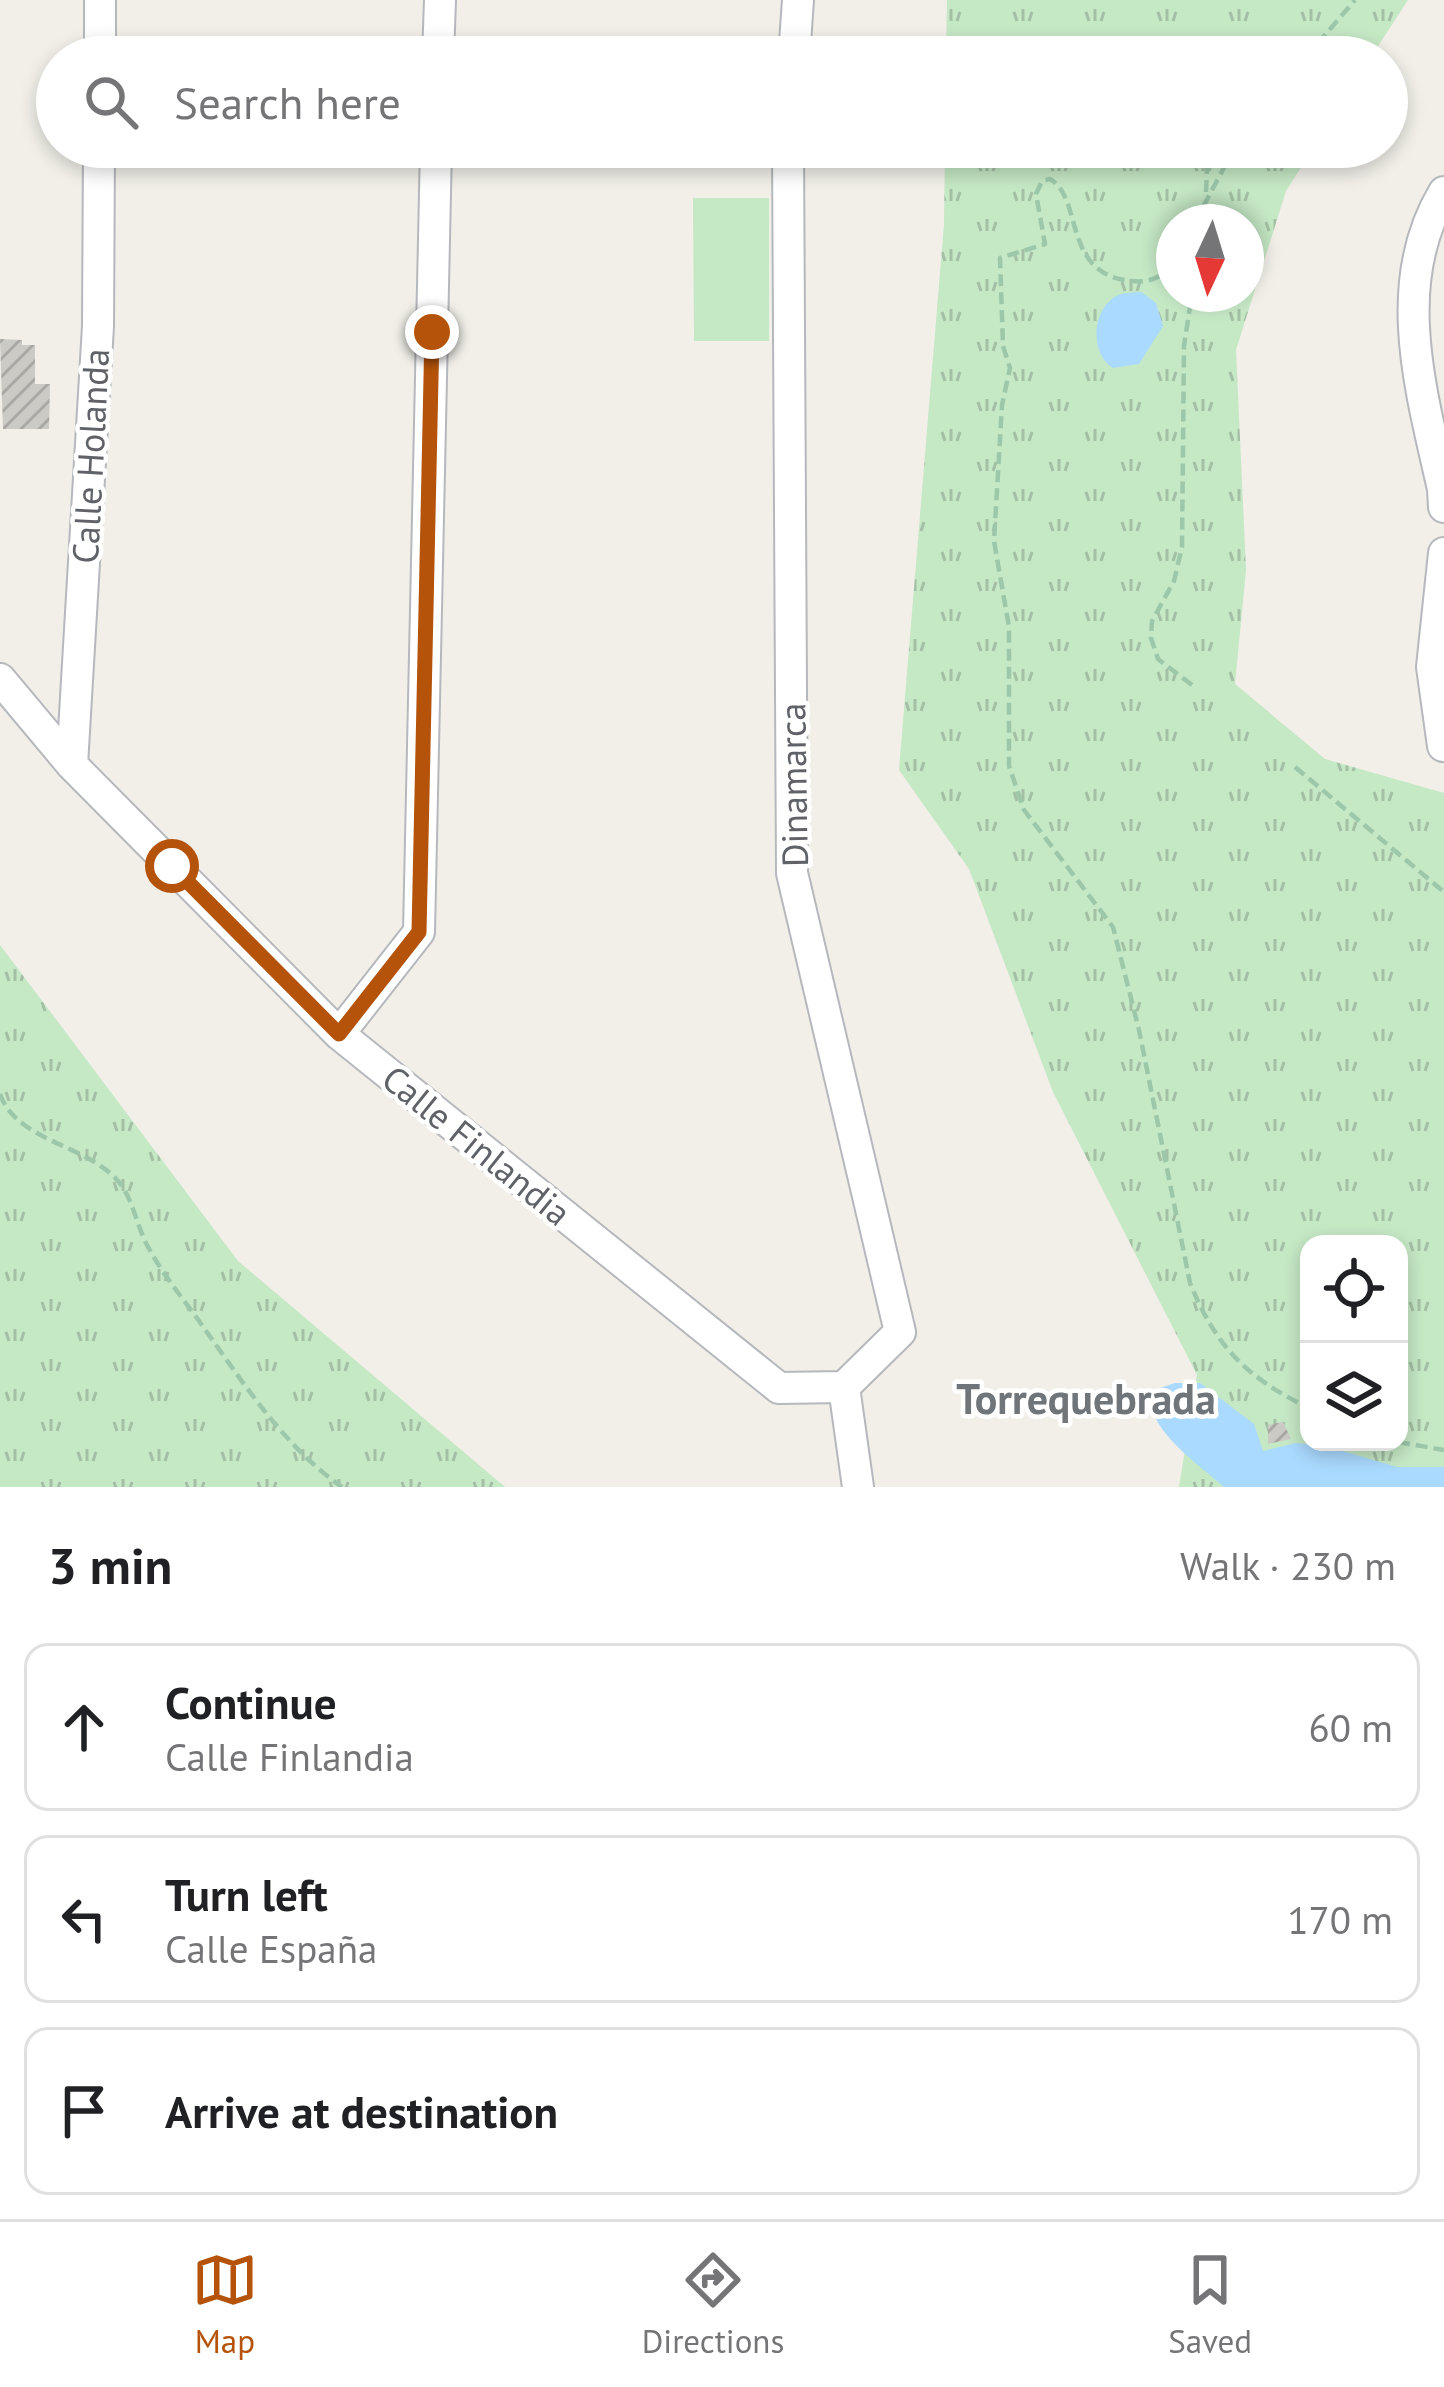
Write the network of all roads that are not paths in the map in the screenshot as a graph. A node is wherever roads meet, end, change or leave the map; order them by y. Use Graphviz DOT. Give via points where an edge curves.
graph roads {
  1 [pos="100,0"];
  2 [pos="440,0"];
  3 [pos="799,0"];
  4 [pos="100,36"];
  5 [pos="439,36"];
  6 [pos="796,36"];
  7 [pos="99,168"];
  8 [pos="436,168"];
  9 [pos="788,168"];
  10 [pos="1444,191"];
  11 [pos="1444,507"];
  12 [pos="1444,554"];
  13 [pos="0,679"];
  14 [pos="1443,746"];
  15 [pos="72,765"];
  16 [pos="339,1034"];
  17 [pos="844,1387"];
  18 [pos="858,1487"];
  1 -- 4 [label="street"];
  2 -- 5 [label="street"];
  3 -- 6 [label="street"];
  7 -- 15 [label="street, Calle Holanda" via="98,326"];
  8 -- 16 [label="street" via="419,932"];
  9 -- 17 [label="street, Dinamarca" via="792,873 900,1332"];
  10 -- 11 [label="street" via="1417,254 1414,314 1418,379"];
  12 -- 14 [label="street" via="1432,668"];
  13 -- 15 [label="street, Calle Finlandia"];
  15 -- 16 [label="street, Calle Finlandia"];
  16 -- 17 [label="street, Calle Finlandia" via="779,1388"];
  17 -- 18 [label="street"];
}
